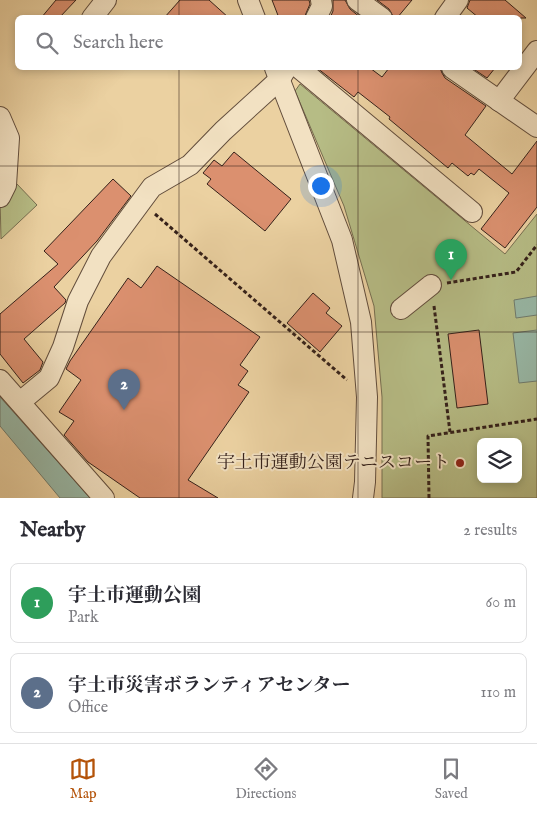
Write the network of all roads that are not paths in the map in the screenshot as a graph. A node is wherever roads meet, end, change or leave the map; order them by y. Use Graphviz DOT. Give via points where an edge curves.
graph roads {
  1 [pos="106,0"];
  2 [pos="248,0"];
  3 [pos="321,0"];
  4 [pos="357,0"];
  5 [pos="458,0"];
  6 [pos="94,15"];
  7 [pos="254,15"];
  8 [pos="318,15"];
  9 [pos="378,15"];
  10 [pos="447,15"];
  11 [pos="537,51"];
  12 [pos="301,70"];
  13 [pos="455,70"];
  14 [pos="281,71"];
  15 [pos="499,101"];
  16 [pos="0,117"];
  17 [pos="537,127"];
  18 [pos="0,197"];
  19 [pos="472,212"];
  20 [pos="431,285"];
  21 [pos="401,309"];
  22 [pos="0,380"];
  23 [pos="20,402"];
  24 [pos="104,498"];
  25 [pos="363,498"];
  1 -- 6 [label="street"];
  2 -- 7 [label="street"];
  3 -- 8 [label="street"];
  4 -- 9 [label="street"];
  5 -- 10 [label="street"];
  11 -- 15 [label="street"];
  12 -- 19 [label="street"];
  13 -- 15 [label="street"];
  14 -- 23 [label="street" via="190,165 152,187 101,256 78,301 49,378"];
  14 -- 25 [label="street" via="342,240 361,322 366,397"];
  15 -- 17 [label="street"];
  16 -- 18 [label="street" via="9,138 6,186"];
  20 -- 21 [label="street"];
  22 -- 23 [label="street"];
  23 -- 24 [label="street"];
}
